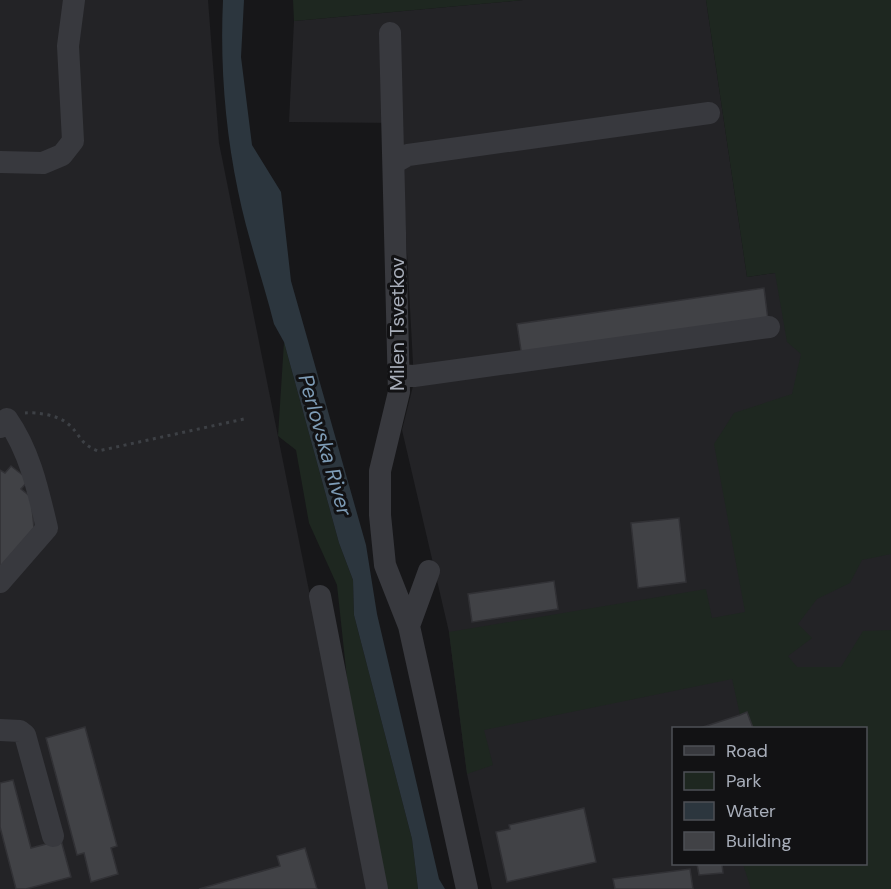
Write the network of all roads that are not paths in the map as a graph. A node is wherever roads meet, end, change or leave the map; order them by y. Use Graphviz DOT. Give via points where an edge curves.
graph roads {
  1 [pos="74,0"];
  2 [pos="390,33"];
  3 [pos="709,113"];
  4 [pos="0,162"];
  5 [pos="394,163"];
  6 [pos="769,327"];
  7 [pos="399,375"];
  8 [pos="3,423"];
  9 [pos="429,571"];
  10 [pos="0,582"];
  11 [pos="320,596"];
  12 [pos="409,626"];
  13 [pos="0,730"];
  14 [pos="53,836"];
  15 [pos="377,889"];
  16 [pos="467,889"];
  1 -- 4 [label="street" via="68,46 73,141 62,155 43,163"];
  2 -- 5 [label="street, Milen Tsvetkov"];
  3 -- 5 [label="street" via="408,155"];
  5 -- 7 [label="street, Milen Tsvetkov"];
  6 -- 7 [label="street"];
  7 -- 12 [label="street, Milen Tsvetkov" via="399,392 380,471 380,514 385,565"];
  8 -- 10 [label="street" via="20,438 47,528"];
  9 -- 12 [label="street"];
  11 -- 15 [label="street"];
  12 -- 16 [label="street, Milen Tsvetkov"];
  13 -- 14 [label="street" via="25,735"];
}
